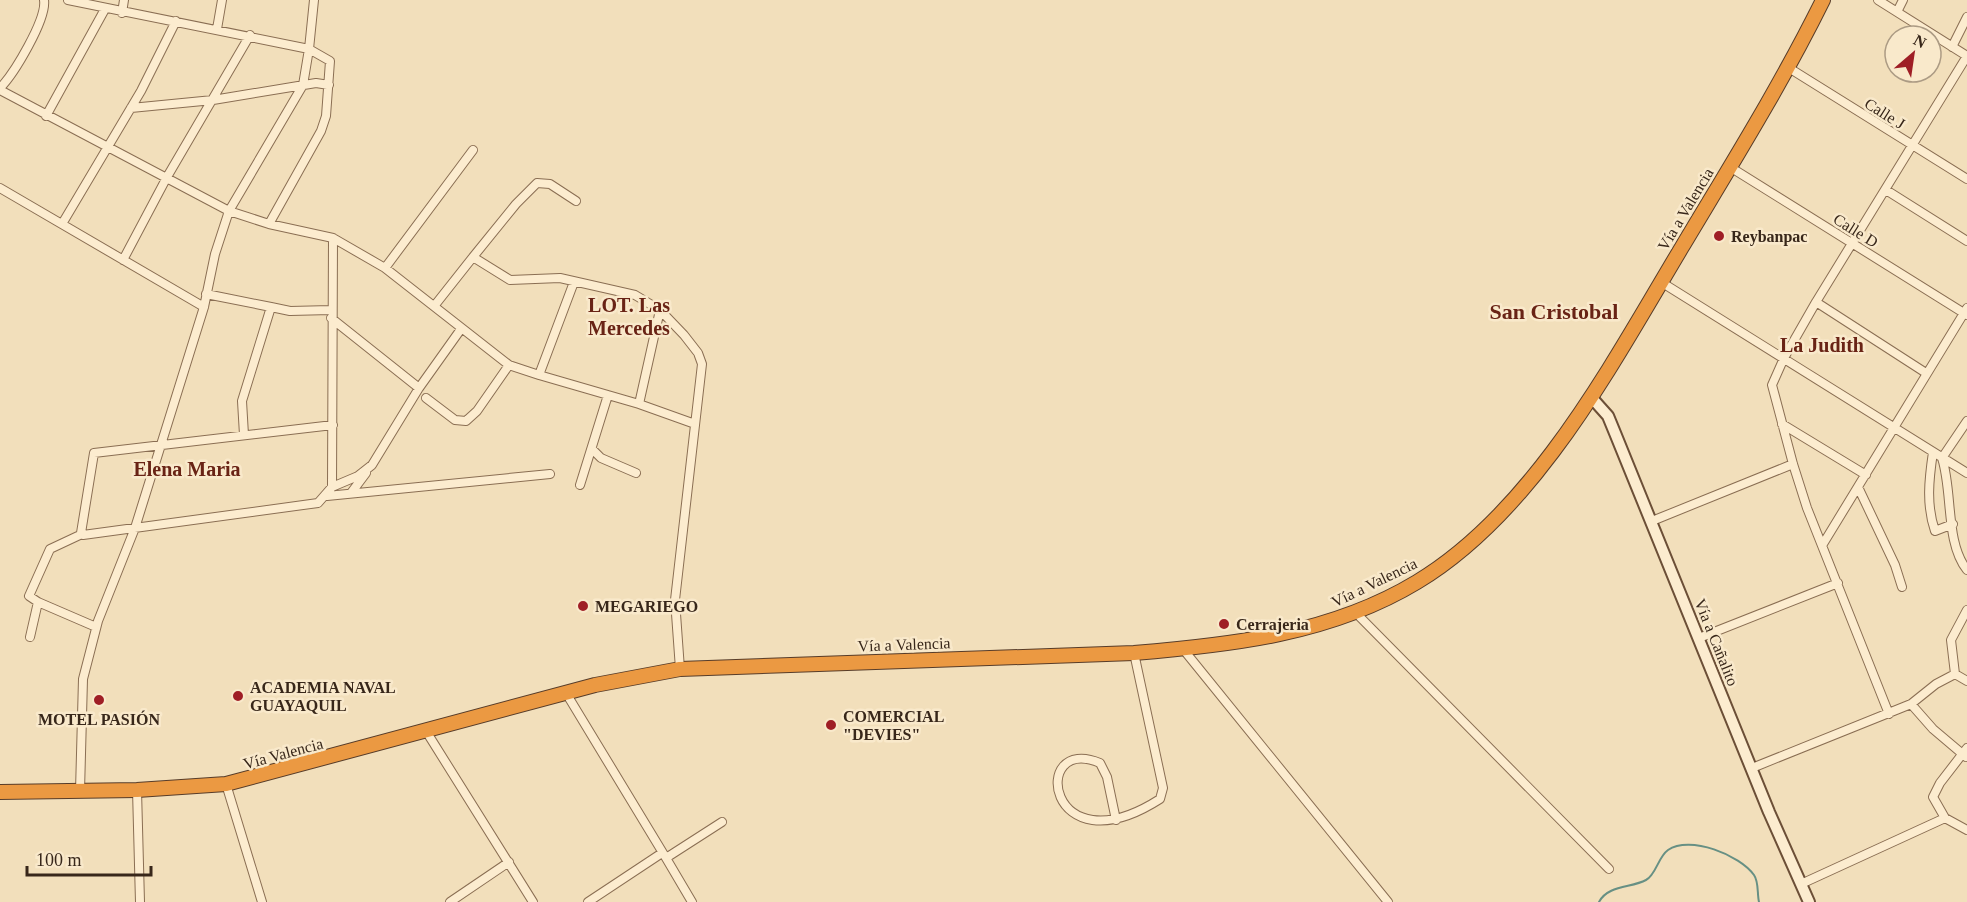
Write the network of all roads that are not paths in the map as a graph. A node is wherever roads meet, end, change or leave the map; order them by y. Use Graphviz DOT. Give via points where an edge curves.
graph roads {
  1 [pos="44,0"];
  2 [pos="68,0"];
  3 [pos="123,0"];
  4 [pos="222,0"];
  5 [pos="315,0"];
  6 [pos="1823,0"];
  7 [pos="1878,0"];
  8 [pos="1903,0"];
  9 [pos="105,9"];
  10 [pos="1897,12"];
  11 [pos="122,13"];
  12 [pos="1967,17"];
  13 [pos="176,21"];
  14 [pos="217,29"];
  15 [pos="250,35"];
  16 [pos="1952,47"];
  17 [pos="309,48"];
  18 [pos="1967,56"];
  19 [pos="1789,68"];
  20 [pos="329,85"];
  21 [pos="303,86"];
  22 [pos="0,89"];
  23 [pos="213,99"];
  24 [pos="131,108"];
  25 [pos="46,116"];
  26 [pos="1913,146"];
  27 [pos="108,147"];
  28 [pos="473,150"];
  29 [pos="1730,167"];
  30 [pos="167,177"];
  31 [pos="1967,179"];
  32 [pos="0,188"];
  33 [pos="1886,190"];
  34 [pos="576,201"];
  35 [pos="229,211"];
  36 [pos="62,224"];
  37 [pos="269,224"];
  38 [pos="333,238"];
  39 [pos="1967,241"];
  40 [pos="1853,244"];
  41 [pos="473,257"];
  42 [pos="123,260"];
  43 [pos="385,268"];
  44 [pos="574,282"];
  45 [pos="1661,282"];
  46 [pos="206,294"];
  47 [pos="1816,302"];
  48 [pos="435,305"];
  49 [pos="204,307"];
  50 [pos="271,307"];
  51 [pos="660,310"];
  52 [pos="1966,312"];
  53 [pos="331,314"];
  54 [pos="461,329"];
  55 [pos="1784,358"];
  56 [pos="509,365"];
  57 [pos="1926,373"];
  58 [pos="539,375"];
  59 [pos="419,388"];
  60 [pos="608,395"];
  61 [pos="1591,397"];
  62 [pos="426,398"];
  63 [pos="639,404"];
  64 [pos="1967,422"];
  65 [pos="333,424"];
  66 [pos="695,424"];
  67 [pos="1782,424"];
  68 [pos="1893,426"];
  69 [pos="244,435"];
  70 [pos="159,446"];
  71 [pos="592,448"];
  72 [pos="1934,452"];
  73 [pos="1942,458"];
  74 [pos="1792,464"];
  75 [pos="372,465"];
  76 [pos="636,473"];
  77 [pos="1967,473"];
  78 [pos="550,474"];
  79 [pos="1866,476"];
  80 [pos="580,485"];
  81 [pos="332,487"];
  82 [pos="1858,487"];
  83 [pos="351,493"];
  84 [pos="327,496"];
  85 [pos="1652,521"];
  86 [pos="1953,524"];
  87 [pos="135,528"];
  88 [pos="82,534"];
  89 [pos="1823,544"];
  90 [pos="1967,570"];
  91 [pos="1838,583"];
  92 [pos="1902,587"];
  93 [pos="38,603"];
  94 [pos="1967,610"];
  95 [pos="1355,612"];
  96 [pos="96,627"];
  97 [pos="30,636"];
  98 [pos="1699,638"];
  99 [pos="1184,649"];
  100 [pos="1134,653"];
  101 [pos="680,669"];
  102 [pos="1955,674"];
  103 [pos="1967,681"];
  104 [pos="566,693"];
  105 [pos="1911,704"];
  106 [pos="1889,714"];
  107 [pos="426,731"];
  108 [pos="1966,753"];
  109 [pos="1752,768"];
  110 [pos="226,784"];
  111 [pos="137,790"];
  112 [pos="80,791"];
  113 [pos="0,792"];
  114 [pos="1945,818"];
  115 [pos="1116,820"];
  116 [pos="722,822"];
  117 [pos="1967,830"];
  118 [pos="664,856"];
  119 [pos="509,862"];
  120 [pos="1609,869"];
  121 [pos="1801,884"];
  122 [pos="140,902"];
  123 [pos="262,902"];
  124 [pos="450,902"];
  125 [pos="533,902"];
  126 [pos="588,902"];
  127 [pos="692,902"];
  128 [pos="1388,902"];
  129 [pos="1809,902"];
  1 -- 22 [label="street" via="42,16 11,77"];
  2 -- 9 [label="street"];
  3 -- 11 [label="street"];
  4 -- 14 [label="street"];
  5 -- 17 [label="street"];
  6 -- 19 [label="highway, Vía a Valencia"];
  7 -- 10 [label="street"];
  8 -- 10 [label="street"];
  9 -- 11 [label="street"];
  9 -- 25 [label="street"];
  10 -- 16 [label="street"];
  11 -- 13 [label="street"];
  12 -- 16 [label="street"];
  13 -- 14 [label="street"];
  13 -- 24 [label="street"];
  14 -- 15 [label="street"];
  15 -- 17 [label="street"];
  15 -- 23 [label="street"];
  16 -- 18 [label="street"];
  17 -- 20 [label="street" via="330,61"];
  17 -- 21 [label="street"];
  18 -- 26 [label="street"];
  19 -- 26 [label="street, Calle J"];
  19 -- 29 [label="highway, Vía a Valencia"];
  20 -- 21 [label="street"];
  20 -- 37 [label="street" via="325,123"];
  21 -- 23 [label="street"];
  21 -- 35 [label="street"];
  22 -- 25 [label="street"];
  23 -- 24 [label="street"];
  23 -- 30 [label="street"];
  24 -- 27 [label="street"];
  25 -- 27 [label="street"];
  26 -- 31 [label="street, Calle J"];
  26 -- 33 [label="street"];
  27 -- 30 [label="street"];
  27 -- 36 [label="street"];
  28 -- 43 [label="street"];
  29 -- 40 [label="street, Calle D"];
  29 -- 45 [label="highway, Vía a Valencia"];
  30 -- 35 [label="street"];
  30 -- 42 [label="street"];
  32 -- 36 [label="street"];
  33 -- 39 [label="street"];
  33 -- 40 [label="street"];
  34 -- 41 [label="street" via="550,184 537,183"];
  35 -- 37 [label="street"];
  35 -- 46 [label="street"];
  36 -- 42 [label="street"];
  37 -- 38 [label="street"];
  38 -- 43 [label="street"];
  38 -- 53 [label="street"];
  40 -- 47 [label="street"];
  40 -- 52 [label="street, Calle D"];
  41 -- 44 [label="street" via="510,280 560,278"];
  41 -- 48 [label="street"];
  42 -- 49 [label="street"];
  43 -- 48 [label="street"];
  44 -- 51 [label="street" via="627,292"];
  44 -- 58 [label="street"];
  45 -- 55 [label="street"];
  45 -- 61 [label="highway, Vía a Valencia"];
  46 -- 49 [label="street"];
  46 -- 50 [label="street"];
  47 -- 55 [label="street"];
  47 -- 57 [label="street"];
  48 -- 54 [label="street"];
  49 -- 70 [label="street"];
  50 -- 53 [label="street"];
  50 -- 69 [label="street" via="242,401"];
  51 -- 63 [label="street"];
  51 -- 66 [label="street" via="701,358"];
  52 -- 57 [label="street"];
  53 -- 59 [label="street"];
  53 -- 65 [label="street"];
  54 -- 56 [label="street"];
  54 -- 59 [label="street"];
  55 -- 67 [label="street" via="1772,389"];
  55 -- 68 [label="street"];
  56 -- 58 [label="street"];
  56 -- 62 [label="street" via="466,421 455,420"];
  57 -- 68 [label="street"];
  58 -- 60 [label="street"];
  59 -- 75 [label="street"];
  60 -- 63 [label="street"];
  60 -- 71 [label="street"];
  61 -- 85 [label="main road, Vía a Cañalito" via="1608,416"];
  61 -- 95 [label="highway, Vía a Valencia" via="1508,507 1438,568"];
  63 -- 66 [label="street"];
  64 -- 73 [label="street"];
  65 -- 69 [label="street"];
  65 -- 81 [label="street"];
  66 -- 101 [label="street" via="675,600"];
  67 -- 74 [label="street"];
  67 -- 79 [label="street"];
  68 -- 72 [label="street"];
  68 -- 79 [label="street"];
  69 -- 70 [label="street"];
  70 -- 87 [label="street"];
  70 -- 88 [label="street" via="92,454"];
  71 -- 76 [label="street" via="601,458"];
  71 -- 80 [label="street"];
  72 -- 73 [label="street"];
  72 -- 86 [label="street" via="1928,488 1932,522 1935,531"];
  73 -- 77 [label="street"];
  73 -- 86 [label="street"];
  74 -- 85 [label="street"];
  74 -- 89 [label="street"];
  75 -- 81 [label="street"];
  75 -- 83 [label="street"];
  78 -- 83 [label="street"];
  79 -- 82 [label="street"];
  81 -- 84 [label="street"];
  82 -- 89 [label="street"];
  82 -- 92 [label="street"];
  83 -- 84 [label="street"];
  84 -- 87 [label="street" via="318,503"];
  85 -- 98 [label="main road, Vía a Cañalito"];
  86 -- 90 [label="street" via="1954,544"];
  87 -- 88 [label="street"];
  87 -- 96 [label="street"];
  88 -- 93 [label="street" via="50,549 29,596"];
  89 -- 91 [label="street"];
  91 -- 98 [label="street"];
  91 -- 106 [label="street"];
  93 -- 96 [label="street"];
  93 -- 97 [label="street"];
  94 -- 102 [label="street" via="1951,640"];
  95 -- 99 [label="highway, Vía a Valencia" via="1268,638"];
  95 -- 120 [label="street"];
  96 -- 112 [label="street" via="83,679"];
  98 -- 109 [label="main road, Vía a Cañalito"];
  99 -- 100 [label="highway, Vía a Valencia"];
  99 -- 128 [label="street"];
  100 -- 101 [label="highway, Vía a Valencia"];
  100 -- 115 [label="street" via="1163,795"];
  101 -- 104 [label="highway, Vía a Valencia"];
  102 -- 103 [label="street"];
  102 -- 105 [label="street"];
  104 -- 107 [label="highway, Vía Valencia"];
  104 -- 118 [label="street"];
  105 -- 106 [label="street"];
  105 -- 108 [label="street" via="1934,729"];
  106 -- 109 [label="street"];
  107 -- 110 [label="highway, Vía Valencia"];
  107 -- 119 [label="street"];
  108 -- 114 [label="street" via="1933,797"];
  109 -- 121 [label="main road, Vía a Cañalito"];
  110 -- 111 [label="highway, Vía Valencia"];
  110 -- 123 [label="street"];
  111 -- 112 [label="highway, Vía Valencia"];
  111 -- 122 [label="street"];
  112 -- 113 [label="highway, Vía Valencia"];
  114 -- 117 [label="street"];
  114 -- 121 [label="street"];
  115 -- 115 [label="street" via="1081,818 1065,807 1058,777 1063,765 1069,760 1086,759 1105,767"];
  116 -- 118 [label="street"];
  118 -- 126 [label="street"];
  118 -- 127 [label="street"];
  119 -- 124 [label="street"];
  119 -- 125 [label="street"];
  121 -- 129 [label="main road, Vía a Cañalito"];
}
